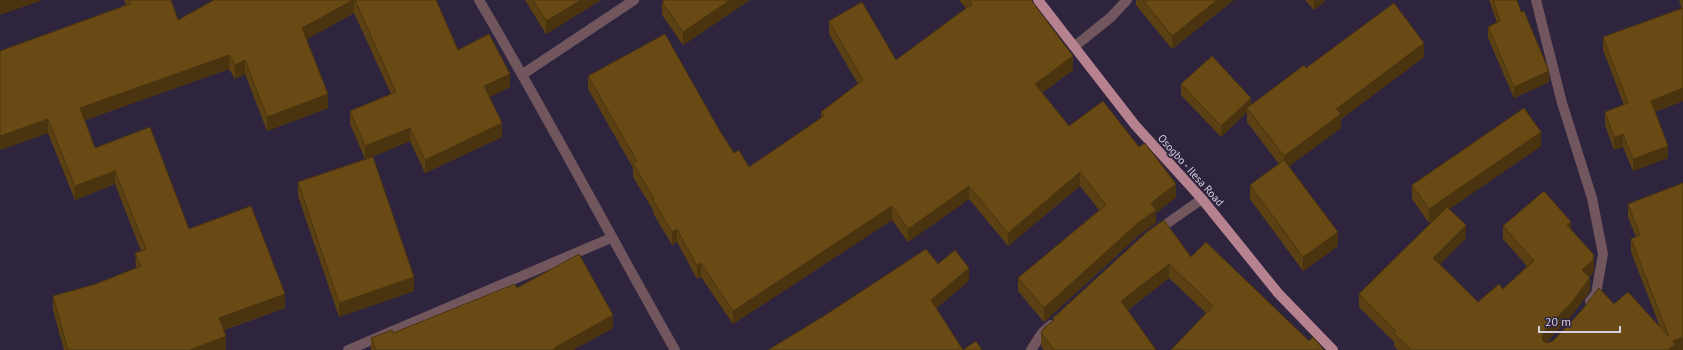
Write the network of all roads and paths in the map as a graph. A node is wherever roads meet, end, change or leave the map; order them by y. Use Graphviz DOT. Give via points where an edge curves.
graph roads {
  1 [pos="480,0"];
  2 [pos="634,0"];
  3 [pos="1038,0"];
  4 [pos="1126,0"];
  5 [pos="1536,0"];
  6 [pos="1075,46"];
  7 [pos="523,74"];
  8 [pos="1202,199"];
  9 [pos="611,238"];
  10 [pos="1143,240"];
  11 [pos="1586,306"];
  12 [pos="1059,317"];
  13 [pos="348,350"];
  14 [pos="675,350"];
  15 [pos="1031,350"];
  16 [pos="1332,350"];
  1 -- 7 [label="street"];
  2 -- 7 [label="street"];
  3 -- 6 [label="main road, Osogbo - Ilesa Road"];
  4 -- 6 [label="street" via="1110,18"];
  5 -- 11 [label="street" via="1562,103 1592,198 1603,254 1596,294"];
  6 -- 8 [label="main road, Osogbo - Ilesa Road" via="1135,125"];
  7 -- 9 [label="street"];
  8 -- 10 [label="street"];
  8 -- 16 [label="main road, Osogbo - Ilesa Road" via="1278,293"];
  9 -- 13 [label="street"];
  9 -- 14 [label="street"];
  12 -- 15 [label="street" via="1042,333"];
}
